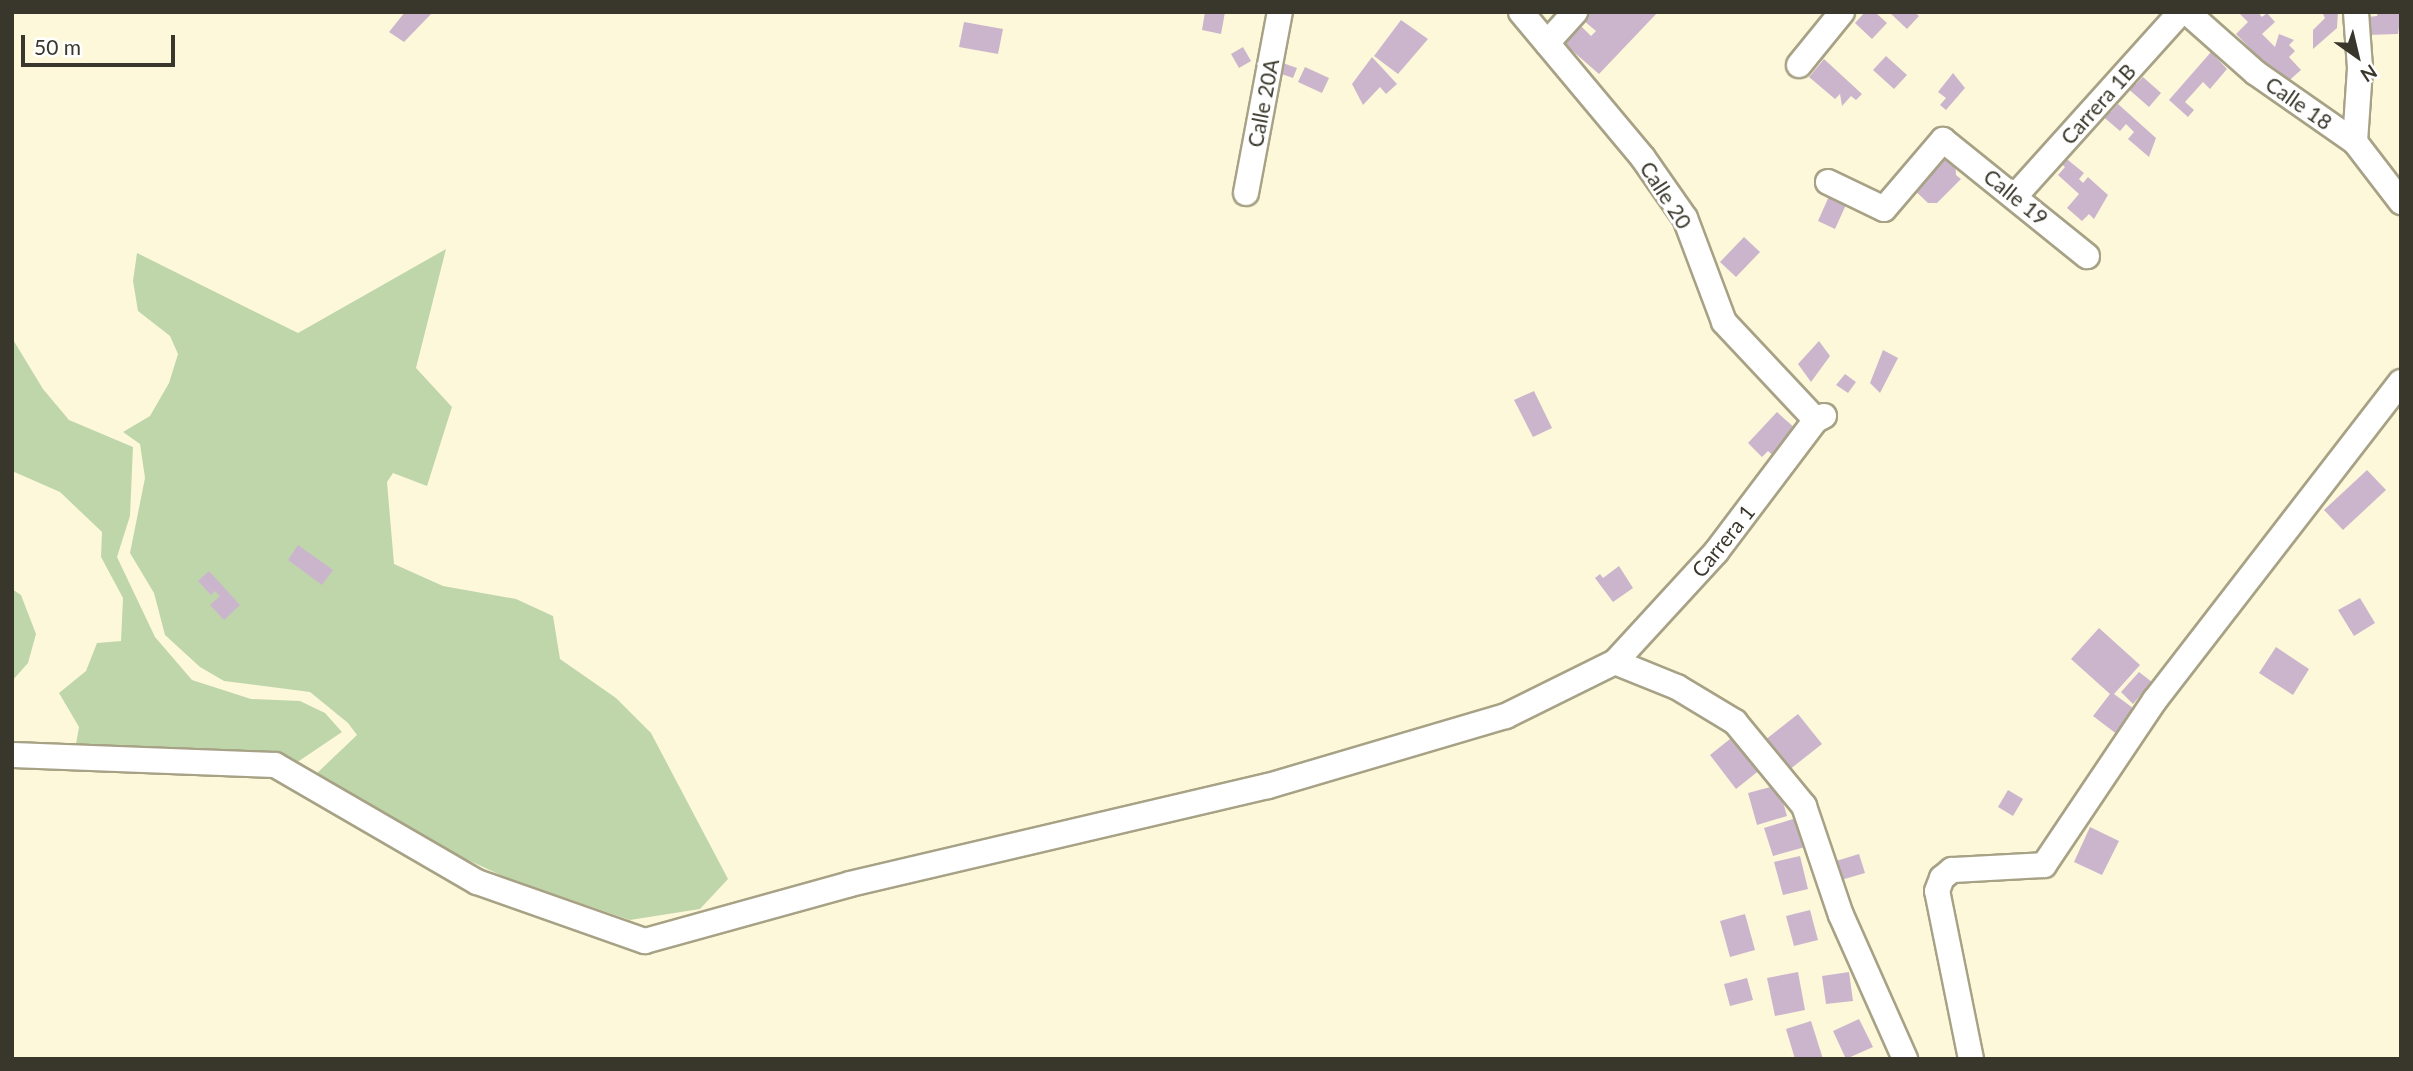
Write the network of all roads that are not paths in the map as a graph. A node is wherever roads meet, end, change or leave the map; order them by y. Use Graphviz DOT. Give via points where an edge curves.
graph roads {
  1 [pos="1280,12"];
  2 [pos="1521,12"];
  3 [pos="1575,12"];
  4 [pos="1842,12"];
  5 [pos="2181,12"];
  6 [pos="2187,12"];
  7 [pos="2357,12"];
  8 [pos="1547,43"];
  9 [pos="1798,65"];
  10 [pos="2355,142"];
  11 [pos="1828,182"];
  12 [pos="1246,193"];
  13 [pos="2016,195"];
  14 [pos="2401,202"];
  15 [pos="2087,256"];
  16 [pos="2401,382"];
  17 [pos="1820,418"];
  18 [pos="1615,662"];
  19 [pos="12,755"];
  20 [pos="1905,1059"];
  21 [pos="1971,1059"];
  1 -- 12 [label="street, Calle 20A"];
  2 -- 8 [label="street, Calle 20"];
  3 -- 8 [label="street"];
  4 -- 9 [label="street"];
  5 -- 13 [label="street, Carrera 1B"];
  6 -- 10 [label="street, Calle 18" via="2256,73"];
  7 -- 10 [label="street" via="2360,68"];
  8 -- 17 [label="street, Calle 20" via="1643,158 1685,218 1724,322"];
  10 -- 14 [label="street, Calle 18"];
  11 -- 13 [label="street, Calle 19" via="1884,209 1943,140"];
  13 -- 15 [label="street, Calle 19"];
  16 -- 21 [label="street" via="2155,700 2044,865 1952,870 1942,878 1937,891"];
  17 -- 18 [label="street, Carrera 1" via="1716,552"];
  18 -- 19 [label="street" via="1506,716 1268,786 850,884 645,941 477,882 275,765"];
  18 -- 20 [label="street" via="1677,687 1735,722 1804,806 1841,915"];
}
